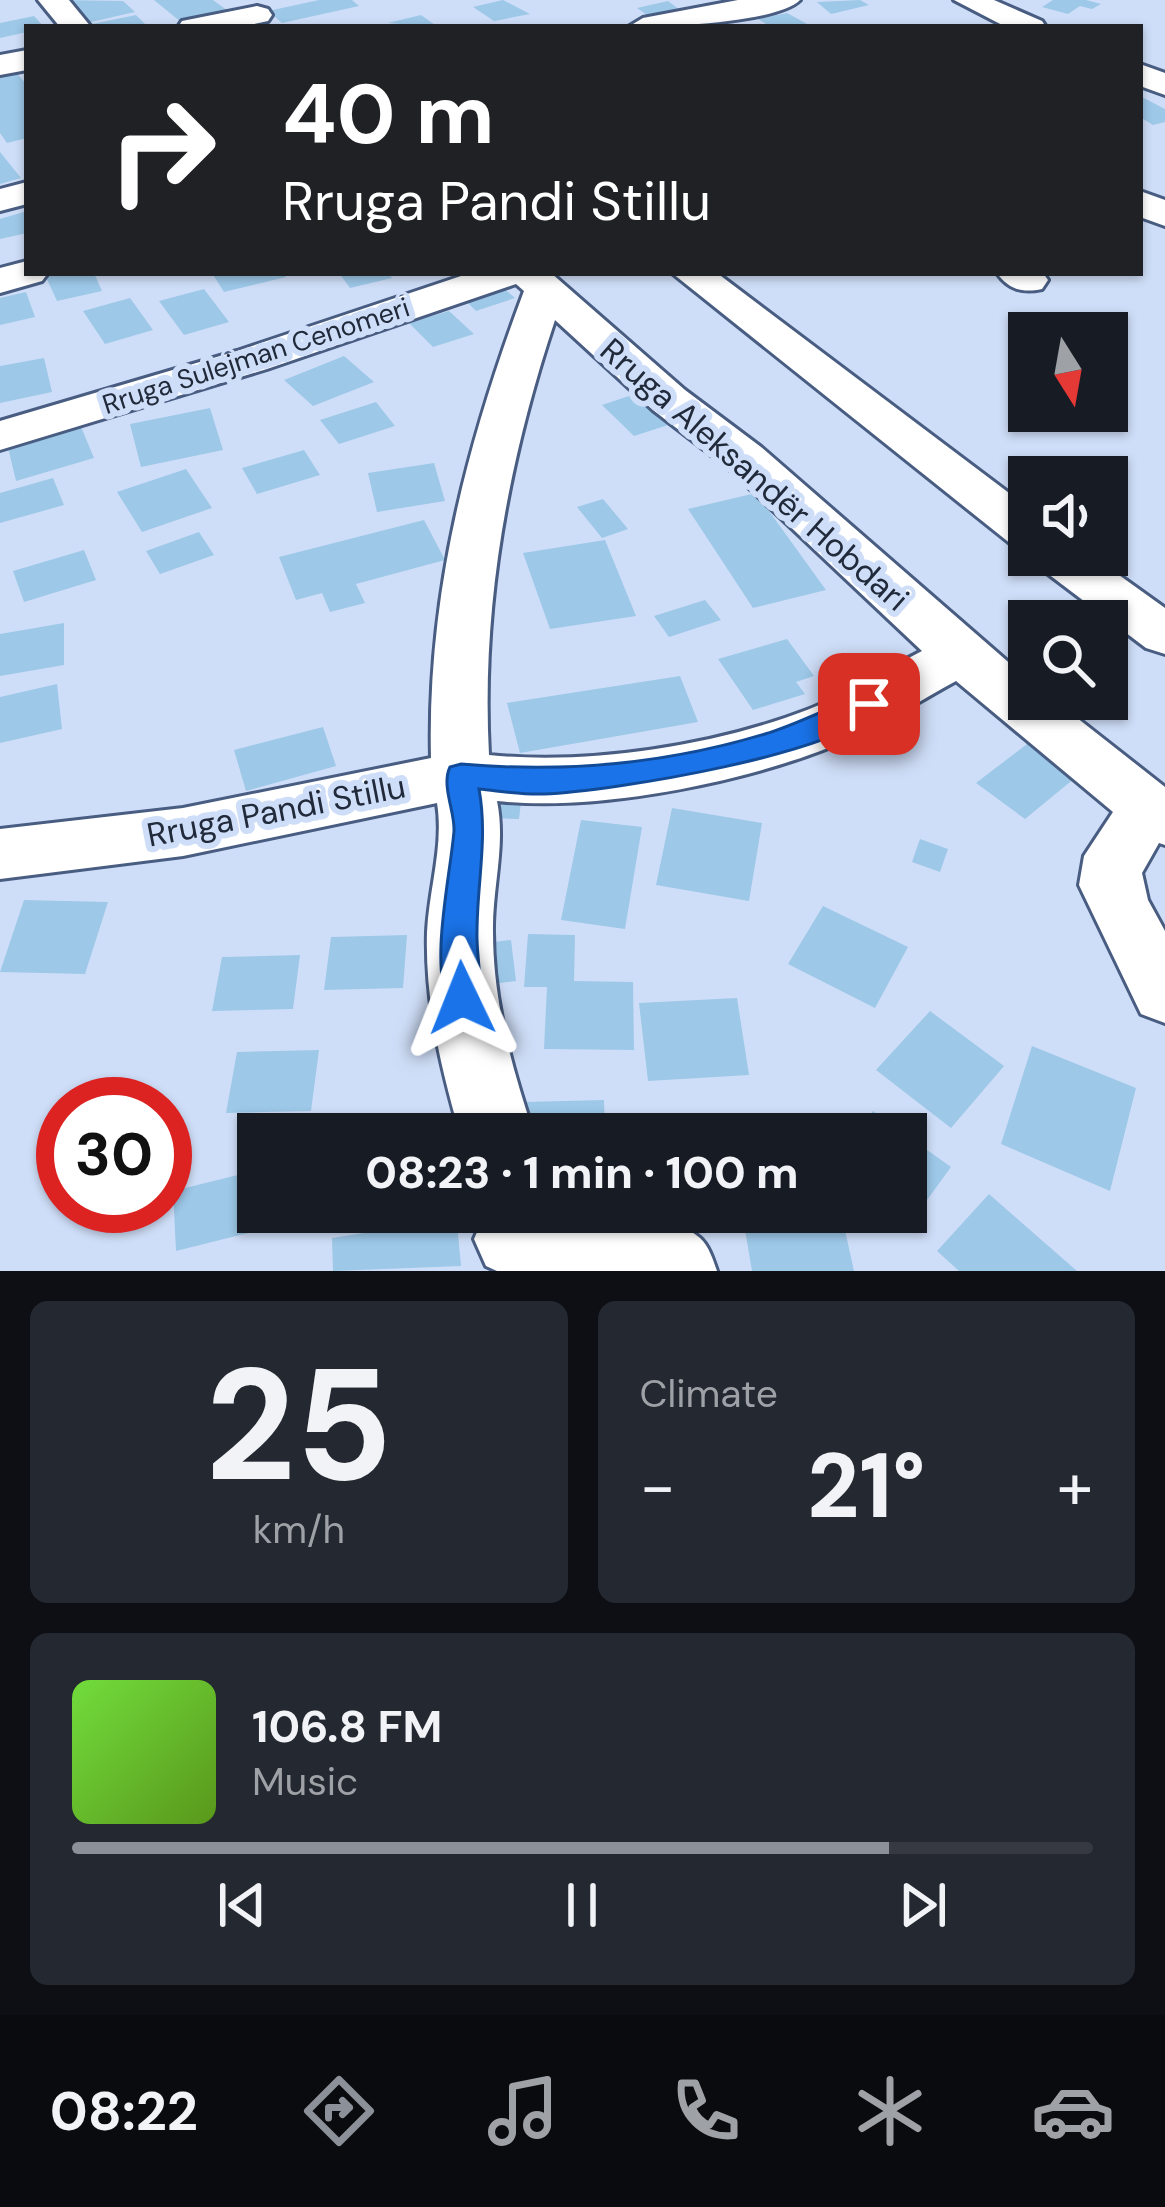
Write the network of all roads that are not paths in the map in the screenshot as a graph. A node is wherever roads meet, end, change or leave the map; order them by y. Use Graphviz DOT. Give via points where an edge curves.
graph roads {
  1 [pos="53,0"];
  2 [pos="785,0"];
  3 [pos="969,0"];
  4 [pos="256,14"];
  5 [pos="73,24"];
  6 [pos="208,24"];
  7 [pos="660,24"];
  8 [pos="1024,24"];
  9 [pos="696,276"];
  10 [pos="527,278"];
  11 [pos="0,436"];
  12 [pos="1008,517"];
  13 [pos="1086,576"];
  14 [pos="1165,635"];
  15 [pos="960,655"];
  16 [pos="461,776"];
  17 [pos="1158,816"];
  18 [pos="0,854"];
  19 [pos="1165,993"];
  20 [pos="490,1113"];
  21 [pos="509,1241"];
  22 [pos="677,1271"];
  1 -- 5 [label="street"];
  2 -- 7 [label="street"];
  3 -- 8 [label="street"];
  4 -- 6 [label="street"];
  9 -- 12 [label="street"];
  10 -- 11 [label="street, Rruga Sulejman Cenomeri"];
  10 -- 15 [label="street, Rruga Aleksandër Hobdari" via="744,457"];
  10 -- 16 [label="street" via="469,574"];
  13 -- 14 [label="street"];
  15 -- 16 [label="street, Rruga Pandi Stillu" via="830,724 760,747 588,782"];
  15 -- 17 [label="street, Rruga Aleksandër Hobdari"];
  16 -- 18 [label="street, Rruga Pandi Stillu" via="183,832"];
  16 -- 20 [label="street" via="470,825 462,998"];
  17 -- 19 [label="street, Rruga Aleksandër Hobdari" via="1117,855 1110,873"];
  21 -- 22 [label="street" via="668,1261"];
}
